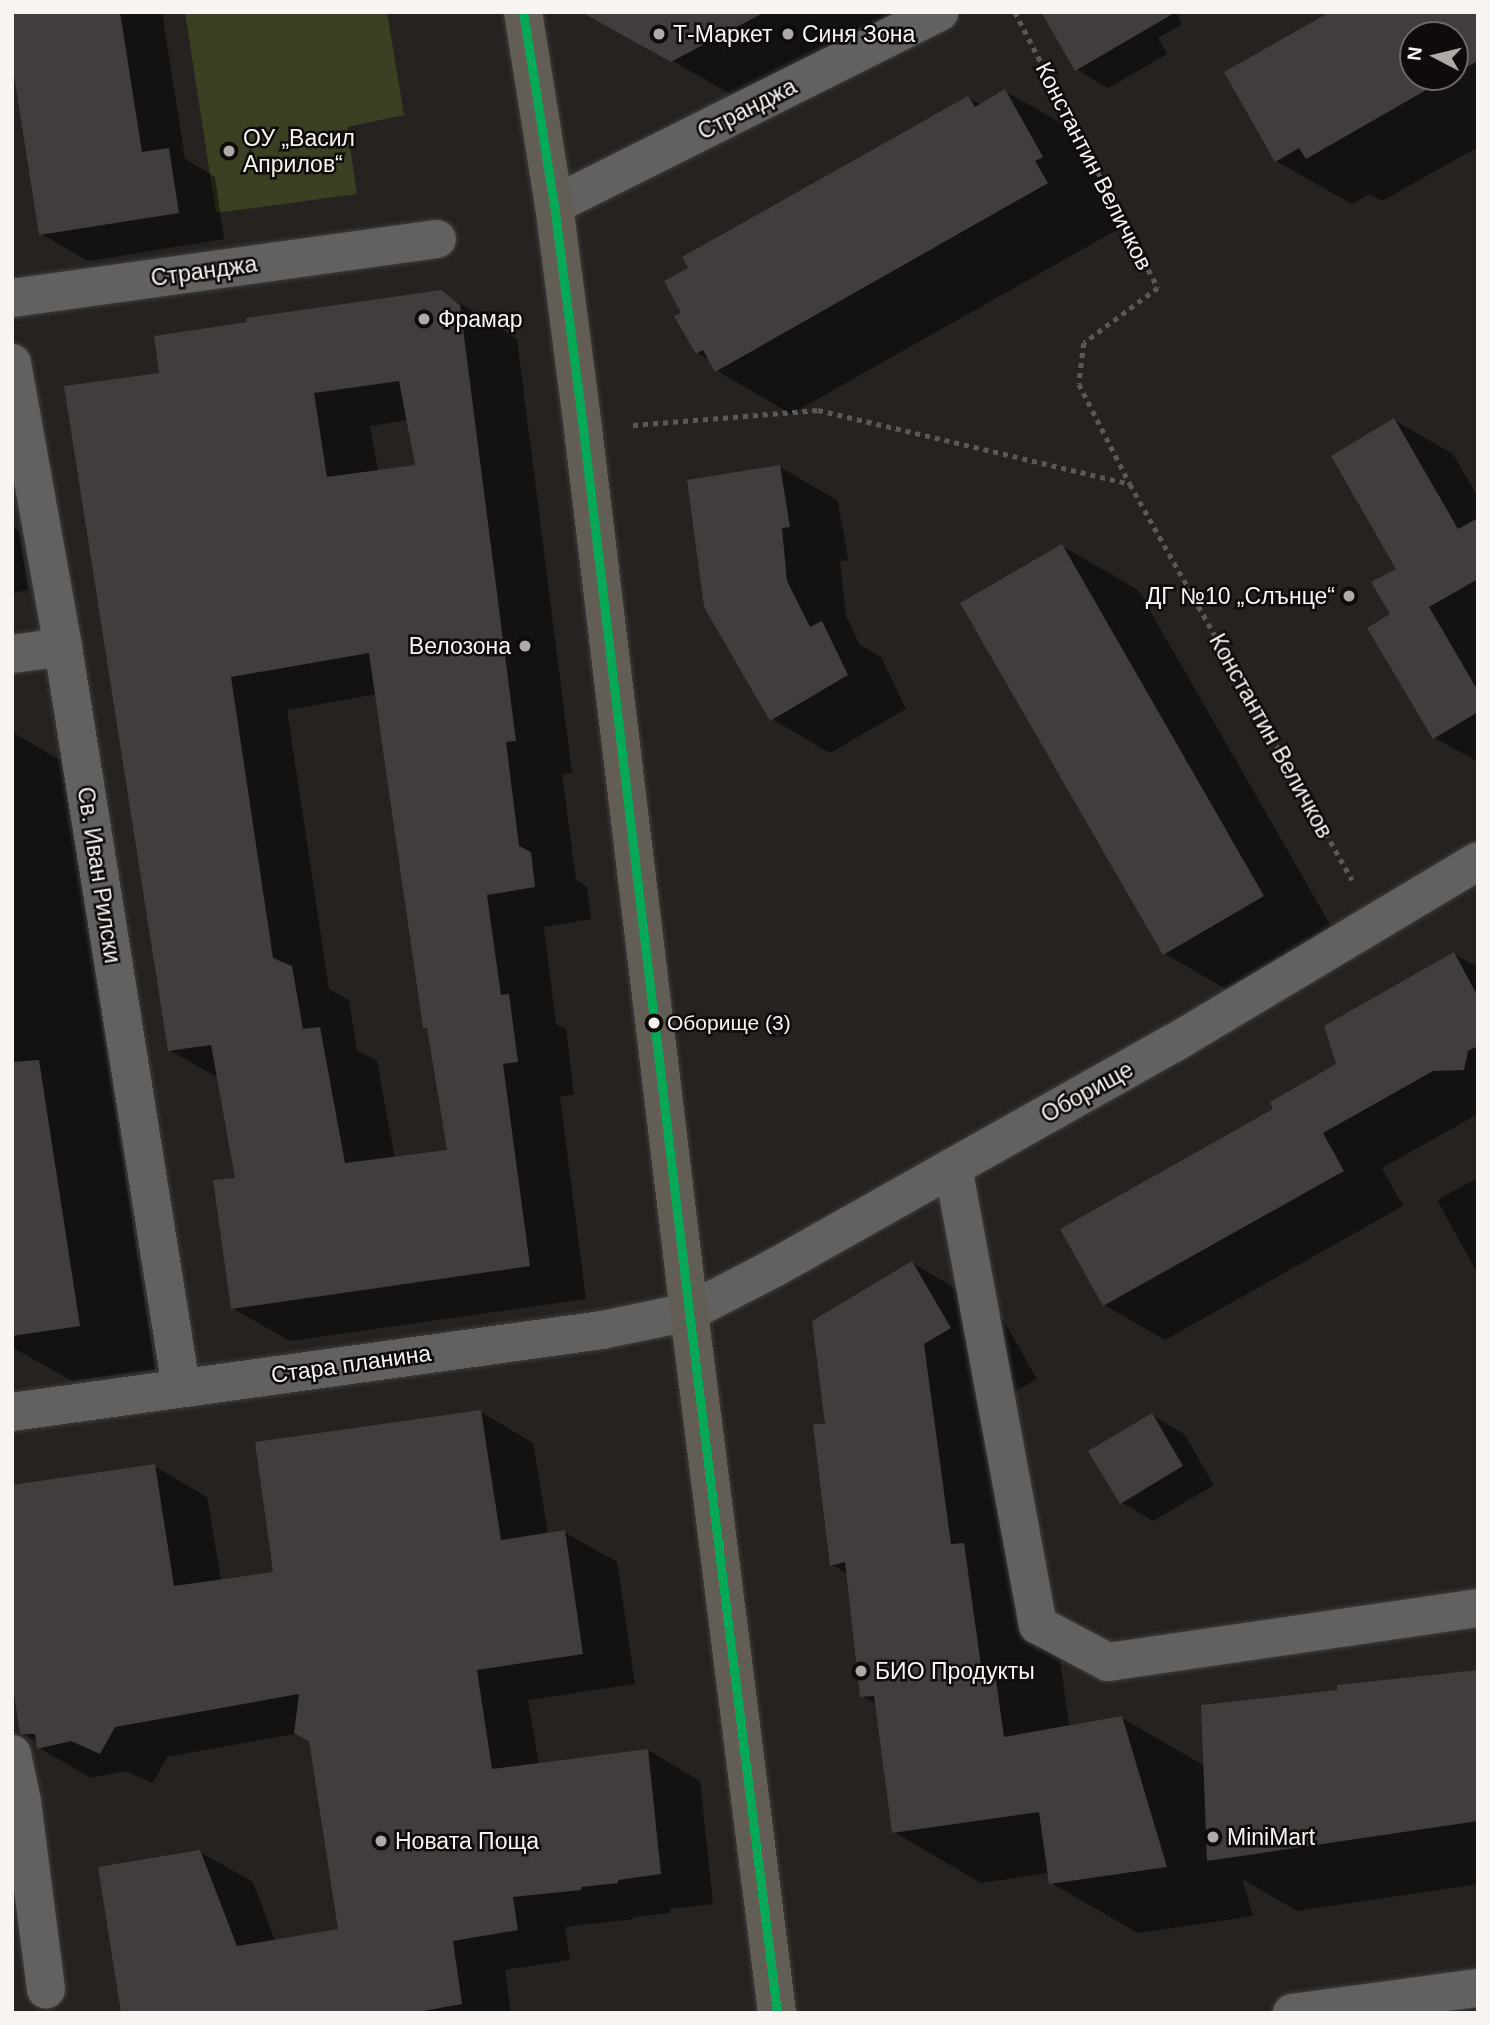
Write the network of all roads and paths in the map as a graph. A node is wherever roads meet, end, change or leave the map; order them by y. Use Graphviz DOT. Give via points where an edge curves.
graph roads {
  1 [pos="523,12"];
  2 [pos="939,12"];
  3 [pos="1015,12"];
  4 [pos="554,205"];
  5 [pos="437,239"];
  6 [pos="12,299"];
  7 [pos="12,363"];
  8 [pos="583,429"];
  9 [pos="1130,484"];
  10 [pos="63,647"];
  11 [pos="12,654"];
  12 [pos="1474,872"];
  13 [pos="1376,923"];
  14 [pos="953,1167"];
  15 [pos="689,1312"];
  16 [pos="181,1387"];
  17 [pos="12,1412"];
  18 [pos="1478,1608"];
  19 [pos="12,1754"];
  20 [pos="1478,1988"];
  21 [pos="46,1989"];
  22 [pos="777,2013"];
  23 [pos="1292,2013"];
  1 -- 4 [label="main road"];
  2 -- 4 [label="street, Странджа"];
  3 -- 9 [label="path, Константин Величков" via="1158,289 1084,342 1079,384"];
  4 -- 8 [label="main road"];
  5 -- 6 [label="street, Странджа"];
  7 -- 10 [label="street, Св. Иван Рилски"];
  8 -- 9 [label="path" via="818,410"];
  8 -- 15 [label="main road"];
  9 -- 13 [label="path, Константин Величков"];
  10 -- 11 [label="street"];
  10 -- 16 [label="street, Св. Иван Рилски"];
  12 -- 13 [label="street, Оборище"];
  13 -- 14 [label="street, Оборище"];
  14 -- 15 [label="street, Оборище"];
  14 -- 18 [label="street" via="1038,1625 1108,1662"];
  15 -- 16 [label="street, Стара планина" via="602,1331"];
  15 -- 22 [label="main road"];
  16 -- 17 [label="street, Стара планина"];
  19 -- 21 [label="street"];
  20 -- 23 [label="street"];
}
